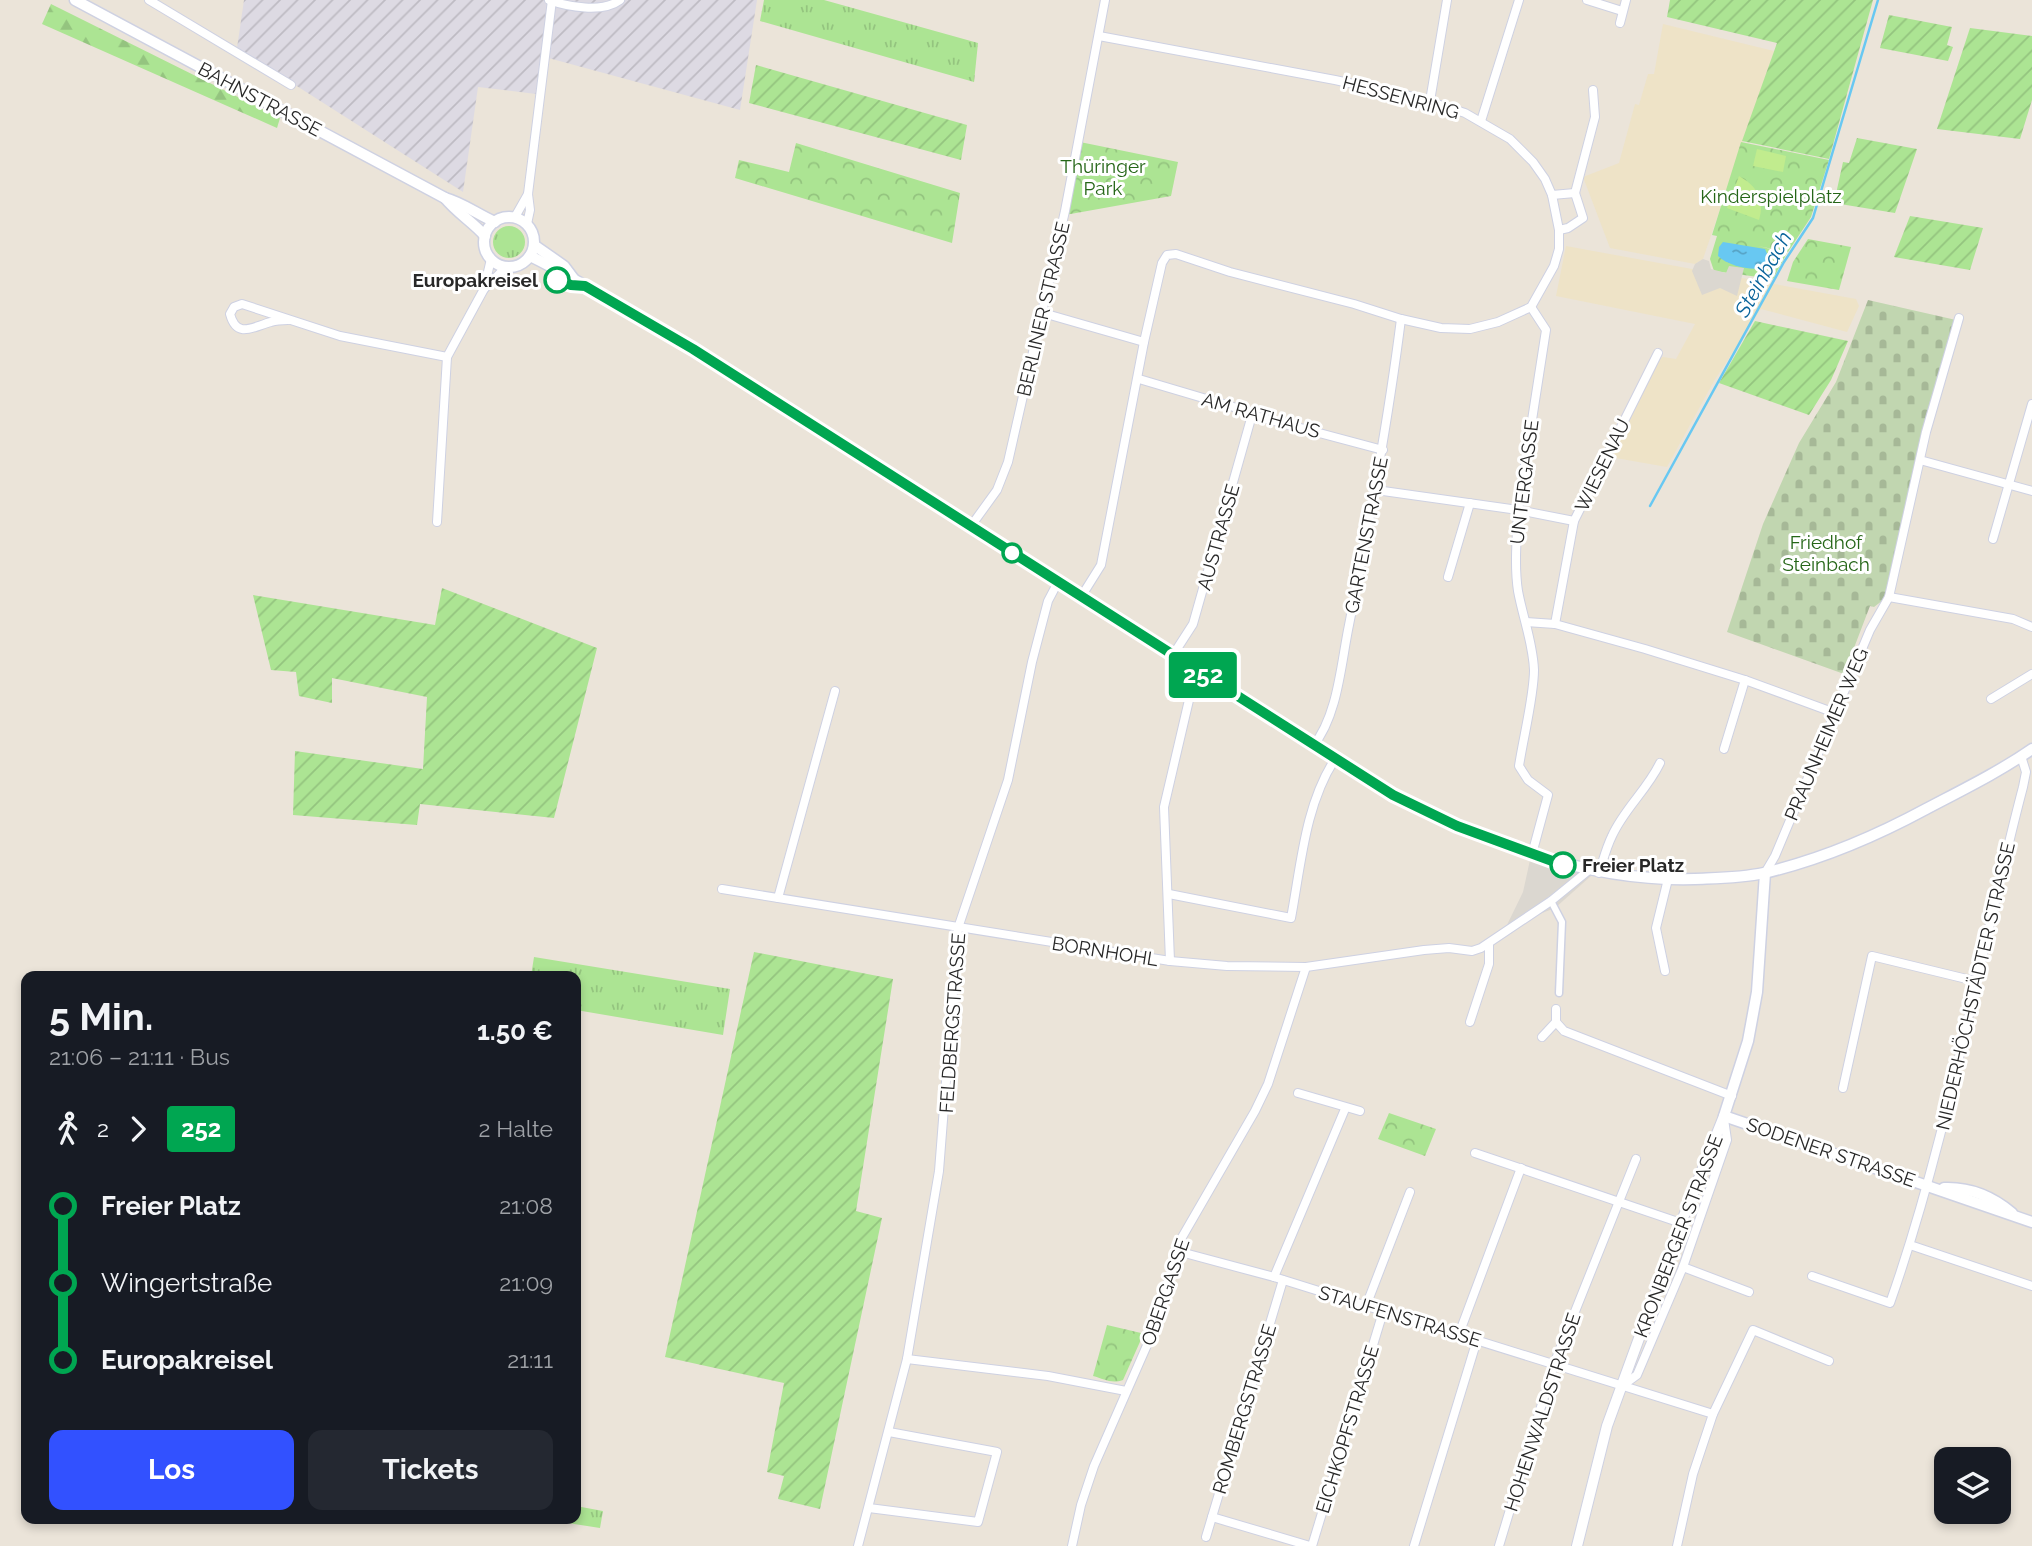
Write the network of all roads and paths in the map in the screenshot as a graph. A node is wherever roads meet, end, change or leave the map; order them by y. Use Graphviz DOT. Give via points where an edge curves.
graph roads {
  1 [pos="75,0"];
  2 [pos="149,0"];
  3 [pos="551,0"];
  4 [pos="620,0"];
  5 [pos="1105,0"];
  6 [pos="1447,0"];
  7 [pos="1519,0"];
  8 [pos="1587,0"];
  9 [pos="1626,0"];
  10 [pos="1622,11"];
  11 [pos="1620,23"];
  12 [pos="1099,36"];
  13 [pos="291,85"];
  14 [pos="1593,90"];
  15 [pos="1430,101"];
  16 [pos="1481,121"];
  17 [pos="1575,193"];
  18 [pos="528,194"];
  19 [pos="1552,195"];
  20 [pos="444,198"];
  21 [pos="515,218"];
  22 [pos="495,222"];
  23 [pos="527,224"];
  24 [pos="1559,230"];
  25 [pos="485,236"];
  26 [pos="534,245"];
  27 [pos="530,257"];
  28 [pos="491,259"];
  29 [pos="506,267"];
  30 [pos="573,278"];
  31 [pos="484,289"];
  32 [pos="1531,307"];
  33 [pos="1043,313"];
  34 [pos="1959,318"];
  35 [pos="1401,319"];
  36 [pos="288,320"];
  37 [pos="1144,342"];
  38 [pos="1658,353"];
  39 [pos="447,357"];
  40 [pos="1139,379"];
  41 [pos="2032,404"];
  42 [pos="1252,415"];
  43 [pos="1383,450"];
  44 [pos="1920,460"];
  45 [pos="2010,485"];
  46 [pos="1376,490"];
  47 [pos="2032,491"];
  48 [pos="1470,503"];
  49 [pos="1518,510"];
  50 [pos="437,522"];
  51 [pos="1574,522"];
  52 [pos="971,526"];
  53 [pos="1993,539"];
  54 [pos="1448,577"];
  55 [pos="1058,582"];
  56 [pos="1081,597"];
  57 [pos="1889,597"];
  58 [pos="1526,622"];
  59 [pos="1556,624"];
  60 [pos="2032,626"];
  61 [pos="1173,655"];
  62 [pos="2032,674"];
  63 [pos="1205,676"];
  64 [pos="1745,680"];
  65 [pos="835,691"];
  66 [pos="1991,698"];
  67 [pos="1835,713"];
  68 [pos="1313,746"];
  69 [pos="1724,749"];
  70 [pos="2032,749"];
  71 [pos="2021,756"];
  72 [pos="1335,759"];
  73 [pos="1660,763"];
  74 [pos="2028,789"];
  75 [pos="1532,854"];
  76 [pos="1594,872"];
  77 [pos="1765,873"];
  78 [pos="1668,879"];
  79 [pos="722,888"];
  80 [pos="1169,894"];
  81 [pos="778,898"];
  82 [pos="1551,901"];
  83 [pos="958,928"];
  84 [pos="1489,944"];
  85 [pos="1170,961"];
  86 [pos="1306,967"];
  87 [pos="1665,971"];
  88 [pos="1975,981"];
  89 [pos="1559,993"];
  90 [pos="1556,1009"];
  91 [pos="1471,1022"];
  92 [pos="1556,1022"];
  93 [pos="1542,1037"];
  94 [pos="1843,1088"];
  95 [pos="1298,1093"];
  96 [pos="1732,1096"];
  97 [pos="1345,1109"];
  98 [pos="1360,1111"];
  99 [pos="1724,1116"];
  100 [pos="1475,1153"];
  101 [pos="1636,1159"];
  102 [pos="1521,1168"];
  103 [pos="1932,1187"];
  104 [pos="1410,1192"];
  105 [pos="1618,1201"];
  106 [pos="2032,1222"];
  107 [pos="1681,1223"];
  108 [pos="1910,1245"];
  109 [pos="1177,1251"];
  110 [pos="1683,1267"];
  111 [pos="1812,1276"];
  112 [pos="1274,1277"];
  113 [pos="1283,1280"];
  114 [pos="2032,1286"];
  115 [pos="1749,1292"];
  116 [pos="1366,1306"];
  117 [pos="1383,1312"];
  118 [pos="1458,1334"];
  119 [pos="1477,1340"];
  120 [pos="907,1359"];
  121 [pos="1829,1361"];
  122 [pos="1554,1364"];
  123 [pos="1622,1386"];
  124 [pos="1126,1391"];
  125 [pos="1713,1414"];
  126 [pos="889,1432"];
  127 [pos="869,1508"];
  128 [pos="1212,1517"];
  129 [pos="1206,1537"];
  130 [pos="858,1546"];
  131 [pos="1072,1546"];
  132 [pos="1311,1546"];
  133 [pos="1414,1546"];
  134 [pos="1499,1546"];
  135 [pos="1577,1546"];
  136 [pos="1677,1546"];
  1 -- 20 [label="main road, BAHNSTRASSE"];
  2 -- 13 [label="street, BAHNSTRASSE"];
  3 -- 4 [label="street" via="564,6 600,7"];
  3 -- 18 [label="street"];
  5 -- 12 [label="street, BERLINER STRASSE"];
  6 -- 15 [label="street"];
  7 -- 16 [label="street"];
  8 -- 10 [label="street"];
  9 -- 10 [label="street"];
  10 -- 11 [label="street"];
  12 -- 15 [label="street, HESSENRING"];
  12 -- 33 [label="street, BERLINER STRASSE"];
  14 -- 17 [label="street" via="1595,117"];
  15 -- 16 [label="street, HESSENRING"];
  16 -- 19 [label="street, HESSENRING" via="1522,149"];
  17 -- 19 [label="street"];
  17 -- 24 [label="street" via="1583,218"];
  18 -- 21 [label="street"];
  18 -- 23 [label="street"];
  19 -- 24 [label="street, HESSENRING"];
  20 -- 22 [label="main road, BAHNSTRASSE"];
  20 -- 25 [label="main road, BAHNSTRASSE"];
  21 -- 22 [label="main road"];
  21 -- 23 [label="main road"];
  22 -- 25 [label="main road"];
  23 -- 26 [label="main road"];
  24 -- 32 [label="street, HESSENRING" via="1555,266"];
  25 -- 28 [label="main road"];
  26 -- 27 [label="main road"];
  26 -- 30 [label="main road"];
  27 -- 29 [label="main road"];
  27 -- 30 [label="main road"];
  28 -- 29 [label="main road"];
  28 -- 31 [label="street"];
  29 -- 31 [label="street"];
  30 -- 52 [label="main road"];
  31 -- 39 [label="street"];
  32 -- 35 [label="street" via="1470,329"];
  32 -- 49 [label="street, UNTERGASSE" via="1546,330"];
  33 -- 37 [label="street"];
  33 -- 52 [label="street, BERLINER STRASSE" via="1008,462 997,490"];
  34 -- 44 [label="street, PRAUNHEIMER WEG"];
  35 -- 37 [label="street" via="1176,254 1167,255 1162,262"];
  35 -- 43 [label="street, GARTENSTRASSE"];
  36 -- 36 [label="street" via="242,304 230,314 233,323 247,330"];
  36 -- 39 [label="street" via="340,336"];
  37 -- 40 [label="street"];
  38 -- 51 [label="street, WIESENAU"];
  39 -- 50 [label="street"];
  40 -- 42 [label="street, AM RATHAUS"];
  40 -- 56 [label="street" via="1101,565"];
  41 -- 45 [label="street"];
  42 -- 43 [label="street, AM RATHAUS"];
  42 -- 61 [label="street, AUSTRASSE" via="1193,624"];
  43 -- 46 [label="street, GARTENSTRASSE"];
  44 -- 45 [label="street"];
  44 -- 57 [label="street, PRAUNHEIMER WEG"];
  45 -- 47 [label="street"];
  45 -- 53 [label="street"];
  46 -- 48 [label="street"];
  46 -- 68 [label="street, GARTENSTRASSE" via="1329,723"];
  48 -- 49 [label="street"];
  48 -- 54 [label="street"];
  49 -- 51 [label="street"];
  49 -- 58 [label="street, UNTERGASSE" via="1518,591"];
  51 -- 59 [label="street, WIESENAU"];
  52 -- 55 [label="main road"];
  55 -- 56 [label="main road"];
  55 -- 83 [label="street, FELDBERGSTRASSE" via="1048,601 1032,662 1008,780"];
  56 -- 61 [label="main road"];
  57 -- 60 [label="street"];
  57 -- 67 [label="street, PRAUNHEIMER WEG" via="1870,629"];
  58 -- 59 [label="street"];
  58 -- 75 [label="street, UNTERGASSE" via="1534,673 1519,766 1528,780 1548,795"];
  59 -- 64 [label="street"];
  61 -- 63 [label="main road"];
  62 -- 66 [label="street"];
  63 -- 68 [label="main road"];
  63 -- 80 [label="street" via="1189,699 1164,807"];
  64 -- 67 [label="street"];
  64 -- 69 [label="street"];
  65 -- 81 [label="street"];
  67 -- 77 [label="street, PRAUNHEIMER WEG"];
  68 -- 72 [label="main road"];
  70 -- 71 [label="main road"];
  71 -- 74 [label="street, NIEDERHÖCHSTÄDTER STRASSE"];
  71 -- 77 [label="main road" via="1889,828"];
  72 -- 75 [label="main road" via="1393,795 1457,826"];
  72 -- 80 [label="street" via="1314,802 1291,918"];
  73 -- 76 [label="street"];
  74 -- 88 [label="street, NIEDERHÖCHSTÄDTER STRASSE"];
  75 -- 76 [label="main road"];
  76 -- 78 [label="main road"];
  76 -- 82 [label="street, BORNHOHL"];
  77 -- 78 [label="main road"];
  77 -- 96 [label="main road" via="1757,992"];
  78 -- 87 [label="street" via="1656,929"];
  79 -- 81 [label="street, BORNHOHL"];
  80 -- 85 [label="street"];
  81 -- 83 [label="street, BORNHOHL"];
  82 -- 84 [label="street, BORNHOHL"];
  82 -- 89 [label="street" via="1562,922"];
  83 -- 85 [label="street, BORNHOHL"];
  83 -- 120 [label="street, FELDBERGSTRASSE" via="940,1161"];
  84 -- 86 [label="street, BORNHOHL" via="1472,951 1424,950"];
  84 -- 91 [label="street" via="1489,964"];
  85 -- 86 [label="street, BORNHOHL"];
  86 -- 109 [label="street, OBERGASSE" via="1268,1084"];
  88 -- 94 [label="street" via="1872,956"];
  88 -- 103 [label="street, NIEDERHÖCHSTÄDTER STRASSE"];
  90 -- 92 [label="street"];
  92 -- 93 [label="street"];
  92 -- 96 [label="street" via="1564,1031"];
  95 -- 97 [label="street"];
  96 -- 99 [label="main road"];
  97 -- 98 [label="street"];
  97 -- 112 [label="street"];
  99 -- 103 [label="main road, SODENER STRASSE"];
  99 -- 107 [label="street, KRONBERGER STRASSE"];
  99 -- 110 [label="street, KRONBERGER STRASSE" via="1727,1140"];
  100 -- 102 [label="street"];
  101 -- 105 [label="street, HOHENWALDSTRASSE"];
  102 -- 105 [label="street"];
  102 -- 118 [label="street"];
  103 -- 106 [label="main road, SODENER STRASSE"];
  103 -- 108 [label="street, NIEDERHÖCHSTÄDTER STRASSE"];
  104 -- 116 [label="street"];
  105 -- 107 [label="street"];
  105 -- 122 [label="street, HOHENWALDSTRASSE"];
  107 -- 123 [label="street, KRONBERGER STRASSE"];
  108 -- 111 [label="street, NIEDERHÖCHSTÄDTER STRASSE" via="1890,1303"];
  108 -- 114 [label="street"];
  109 -- 112 [label="street, STAUFENSTRASSE"];
  109 -- 124 [label="street, OBERGASSE" via="1155,1327"];
  110 -- 115 [label="street, KRONBERGER STRASSE"];
  110 -- 123 [label="street, KRONBERGER STRASSE" via="1637,1374"];
  112 -- 113 [label="street, STAUFENSTRASSE"];
  113 -- 116 [label="street, STAUFENSTRASSE"];
  113 -- 128 [label="street, ROMBERGSTRASSE"];
  116 -- 117 [label="street, STAUFENSTRASSE"];
  117 -- 118 [label="street, STAUFENSTRASSE"];
  117 -- 132 [label="street, EICHKOPFSTRASSE"];
  118 -- 119 [label="street, STAUFENSTRASSE"];
  119 -- 122 [label="street, STAUFENSTRASSE"];
  119 -- 133 [label="street"];
  120 -- 124 [label="street" via="1048,1376"];
  120 -- 126 [label="street, FELDBERGSTRASSE"];
  121 -- 125 [label="street" via="1753,1330"];
  122 -- 123 [label="street, STAUFENSTRASSE"];
  122 -- 134 [label="street, HOHENWALDSTRASSE"];
  123 -- 125 [label="street"];
  123 -- 135 [label="street, KRONBERGER STRASSE" via="1607,1426"];
  124 -- 131 [label="street, OBERGASSE" via="1094,1466"];
  125 -- 136 [label="street" via="1693,1474"];
  126 -- 127 [label="street, FELDBERGSTRASSE"];
  126 -- 127 [label="street" via="997,1452 978,1522"];
  127 -- 130 [label="street, FELDBERGSTRASSE"];
  128 -- 129 [label="street, ROMBERGSTRASSE"];
  128 -- 132 [label="street"];
}
